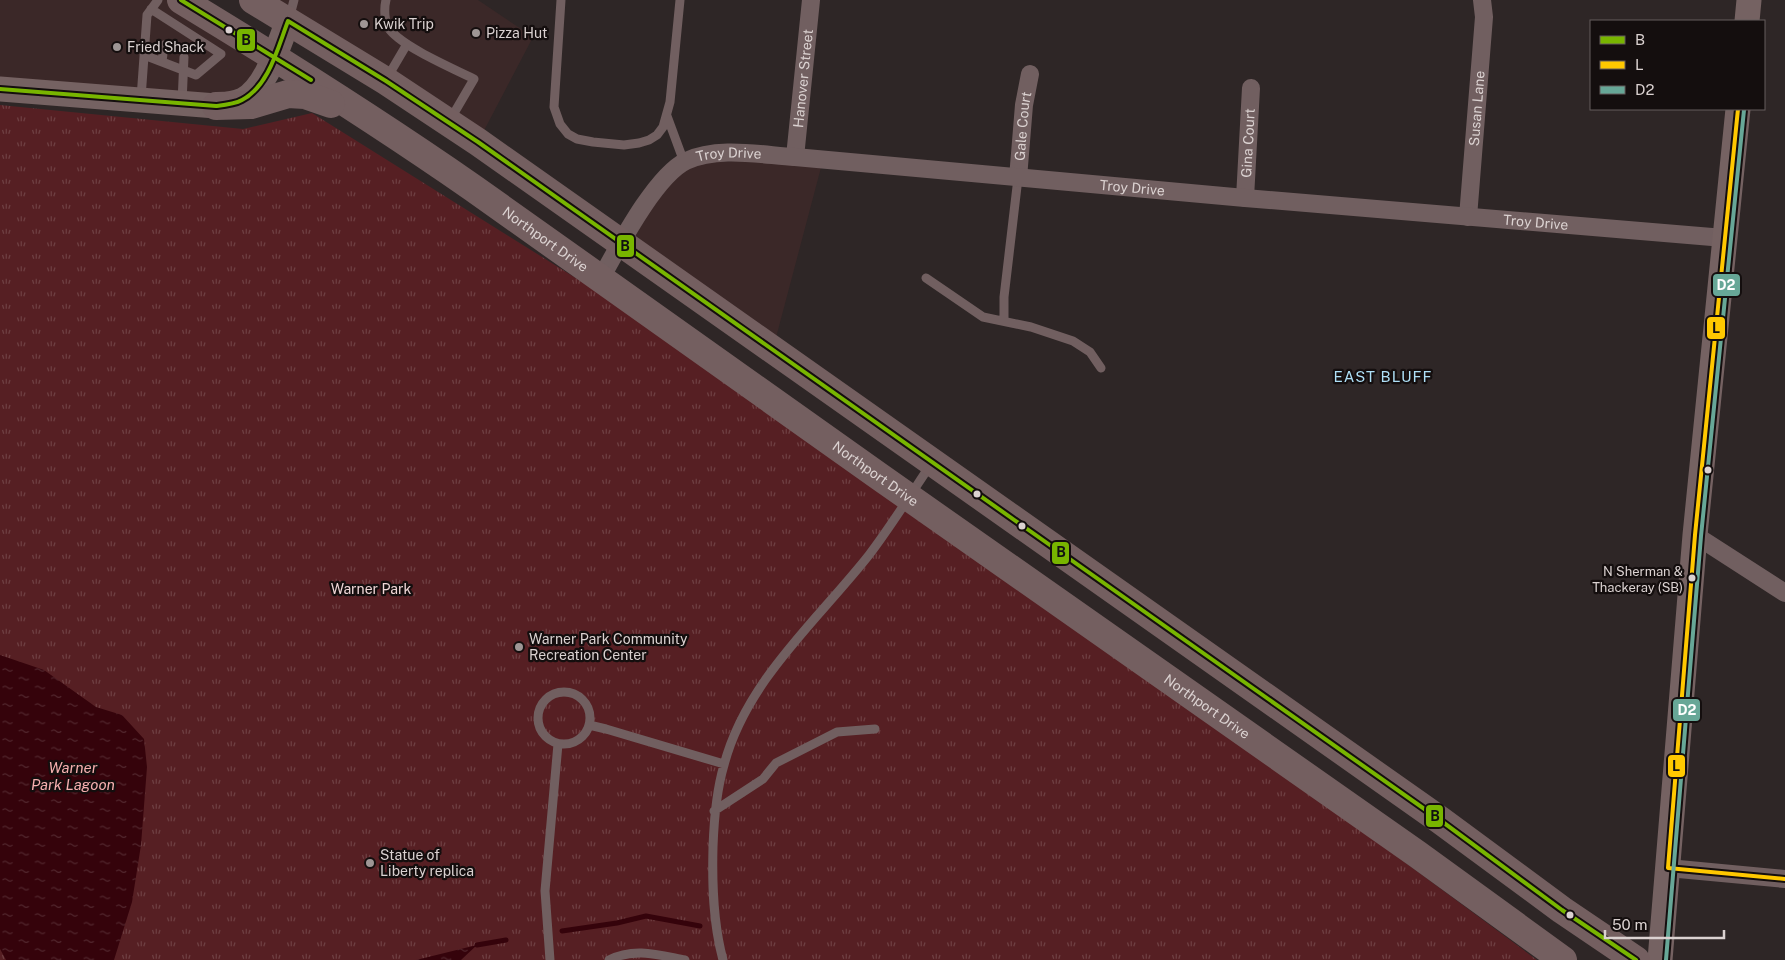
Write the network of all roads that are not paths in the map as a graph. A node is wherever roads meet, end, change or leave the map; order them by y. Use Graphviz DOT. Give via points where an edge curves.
graph roads {
  1 [pos="158,0"];
  2 [pos="253,0"];
  3 [pos="386,0"];
  4 [pos="561,0"];
  5 [pos="680,0"];
  6 [pos="810,0"];
  7 [pos="1482,0"];
  8 [pos="1749,0"];
  9 [pos="151,9"];
  10 [pos="291,11"];
  11 [pos="172,16"];
  12 [pos="1747,20"];
  13 [pos="215,35"];
  14 [pos="164,44"];
  15 [pos="407,44"];
  16 [pos="144,55"];
  17 [pos="184,56"];
  18 [pos="274,57"];
  19 [pos="162,62"];
  20 [pos="183,70"];
  21 [pos="1030,74"];
  22 [pos="386,81"];
  23 [pos="1251,88"];
  24 [pos="0,89"];
  25 [pos="141,100"];
  26 [pos="182,103"];
  27 [pos="216,106"];
  28 [pos="1738,110"];
  29 [pos="667,116"];
  30 [pos="448,122"];
  31 [pos="417,149"];
  32 [pos="796,158"];
  33 [pos="684,162"];
  34 [pos="1018,178"];
  35 [pos="1245,198"];
  36 [pos="1468,218"];
  37 [pos="1724,238"];
  38 [pos="611,261"];
  39 [pos="926,278"];
  40 [pos="1004,321"];
  41 [pos="1101,368"];
  42 [pos="933,462"];
  43 [pos="909,497"];
  44 [pos="1695,536"];
  45 [pos="1785,592"];
  46 [pos="589,725"];
  47 [pos="875,729"];
  48 [pos="558,744"];
  49 [pos="724,764"];
  50 [pos="714,811"];
  51 [pos="1668,868"];
  52 [pos="1785,879"];
  53 [pos="550,960"];
  54 [pos="609,960"];
  55 [pos="684,960"];
  56 [pos="723,960"];
  57 [pos="1563,960"];
  58 [pos="1636,960"];
  59 [pos="1660,960"];
  1 -- 9 [label="lane"];
  2 -- 10 [label="main road, Northport Drive"];
  3 -- 15 [label="lane" via="384,8 388,29"];
  4 -- 29 [label="lane" via="554,107 568,134 593,142 640,143 657,135"];
  5 -- 29 [label="lane"];
  6 -- 32 [label="street, Hanover Street"];
  7 -- 36 [label="street, Susan Lane" via="1484,18"];
  8 -- 12 [label="street"];
  9 -- 11 [label="lane"];
  9 -- 16 [label="lane" via="147,15"];
  10 -- 18 [label="street"];
  10 -- 22 [label="main road, Northport Drive"];
  11 -- 13 [label="main road"];
  11 -- 13 [label="lane" via="186,36"];
  13 -- 18 [label="main road"];
  13 -- 20 [label="lane" via="221,54 196,75"];
  14 -- 19 [label="lane"];
  15 -- 22 [label="lane"];
  15 -- 30 [label="lane" via="474,80"];
  16 -- 19 [label="lane"];
  16 -- 25 [label="lane"];
  17 -- 20 [label="lane"];
  18 -- 27 [label="street" via="265,76 248,96 233,104"];
  18 -- 31 [label="main road"];
  19 -- 20 [label="lane"];
  20 -- 26 [label="lane"];
  21 -- 34 [label="street, Gale Court"];
  22 -- 30 [label="main road, Northport Drive"];
  23 -- 35 [label="street, Gina Court"];
  24 -- 25 [label="street"];
  25 -- 26 [label="street"];
  26 -- 27 [label="street"];
  27 -- 31 [label="main road" via="251,105 288,94 306,95"];
  28 -- 37 [label="street"];
  29 -- 33 [label="lane"];
  30 -- 38 [label="main road, Northport Drive"];
  31 -- 38 [label="main road" via="473,188 507,193 521,199"];
  32 -- 33 [label="street, Troy Drive" via="716,154"];
  32 -- 34 [label="street, Troy Drive"];
  33 -- 38 [label="street, Troy Drive" via="660,184"];
  34 -- 35 [label="street, Troy Drive"];
  34 -- 40 [label="lane"];
  35 -- 36 [label="street, Troy Drive"];
  36 -- 37 [label="street, Troy Drive"];
  37 -- 44 [label="street"];
  38 -- 42 [label="main road, Northport Drive"];
  38 -- 43 [label="main road, Northport Drive"];
  39 -- 40 [label="lane" via="982,317"];
  40 -- 41 [label="lane" via="1073,341 1090,352"];
  42 -- 43 [label="lane"];
  42 -- 58 [label="main road, Northport Drive"];
  43 -- 49 [label="lane" via="868,555 775,666 753,698"];
  43 -- 57 [label="main road, Northport Drive"];
  44 -- 45 [label="street"];
  44 -- 51 [label="street"];
  46 -- 48 [label="lane" via="577,741"];
  46 -- 48 [label="lane" via="588,708 583,701 568,693 550,696 539,710 539,727"];
  46 -- 49 [label="lane"];
  47 -- 50 [label="lane" via="837,732 776,763 763,779"];
  48 -- 53 [label="lane" via="545,891"];
  49 -- 50 [label="lane"];
  50 -- 56 [label="lane" via="712,869 715,925"];
  51 -- 52 [label="street"];
  51 -- 59 [label="street"];
  54 -- 55 [label="lane" via="633,952"];
}
